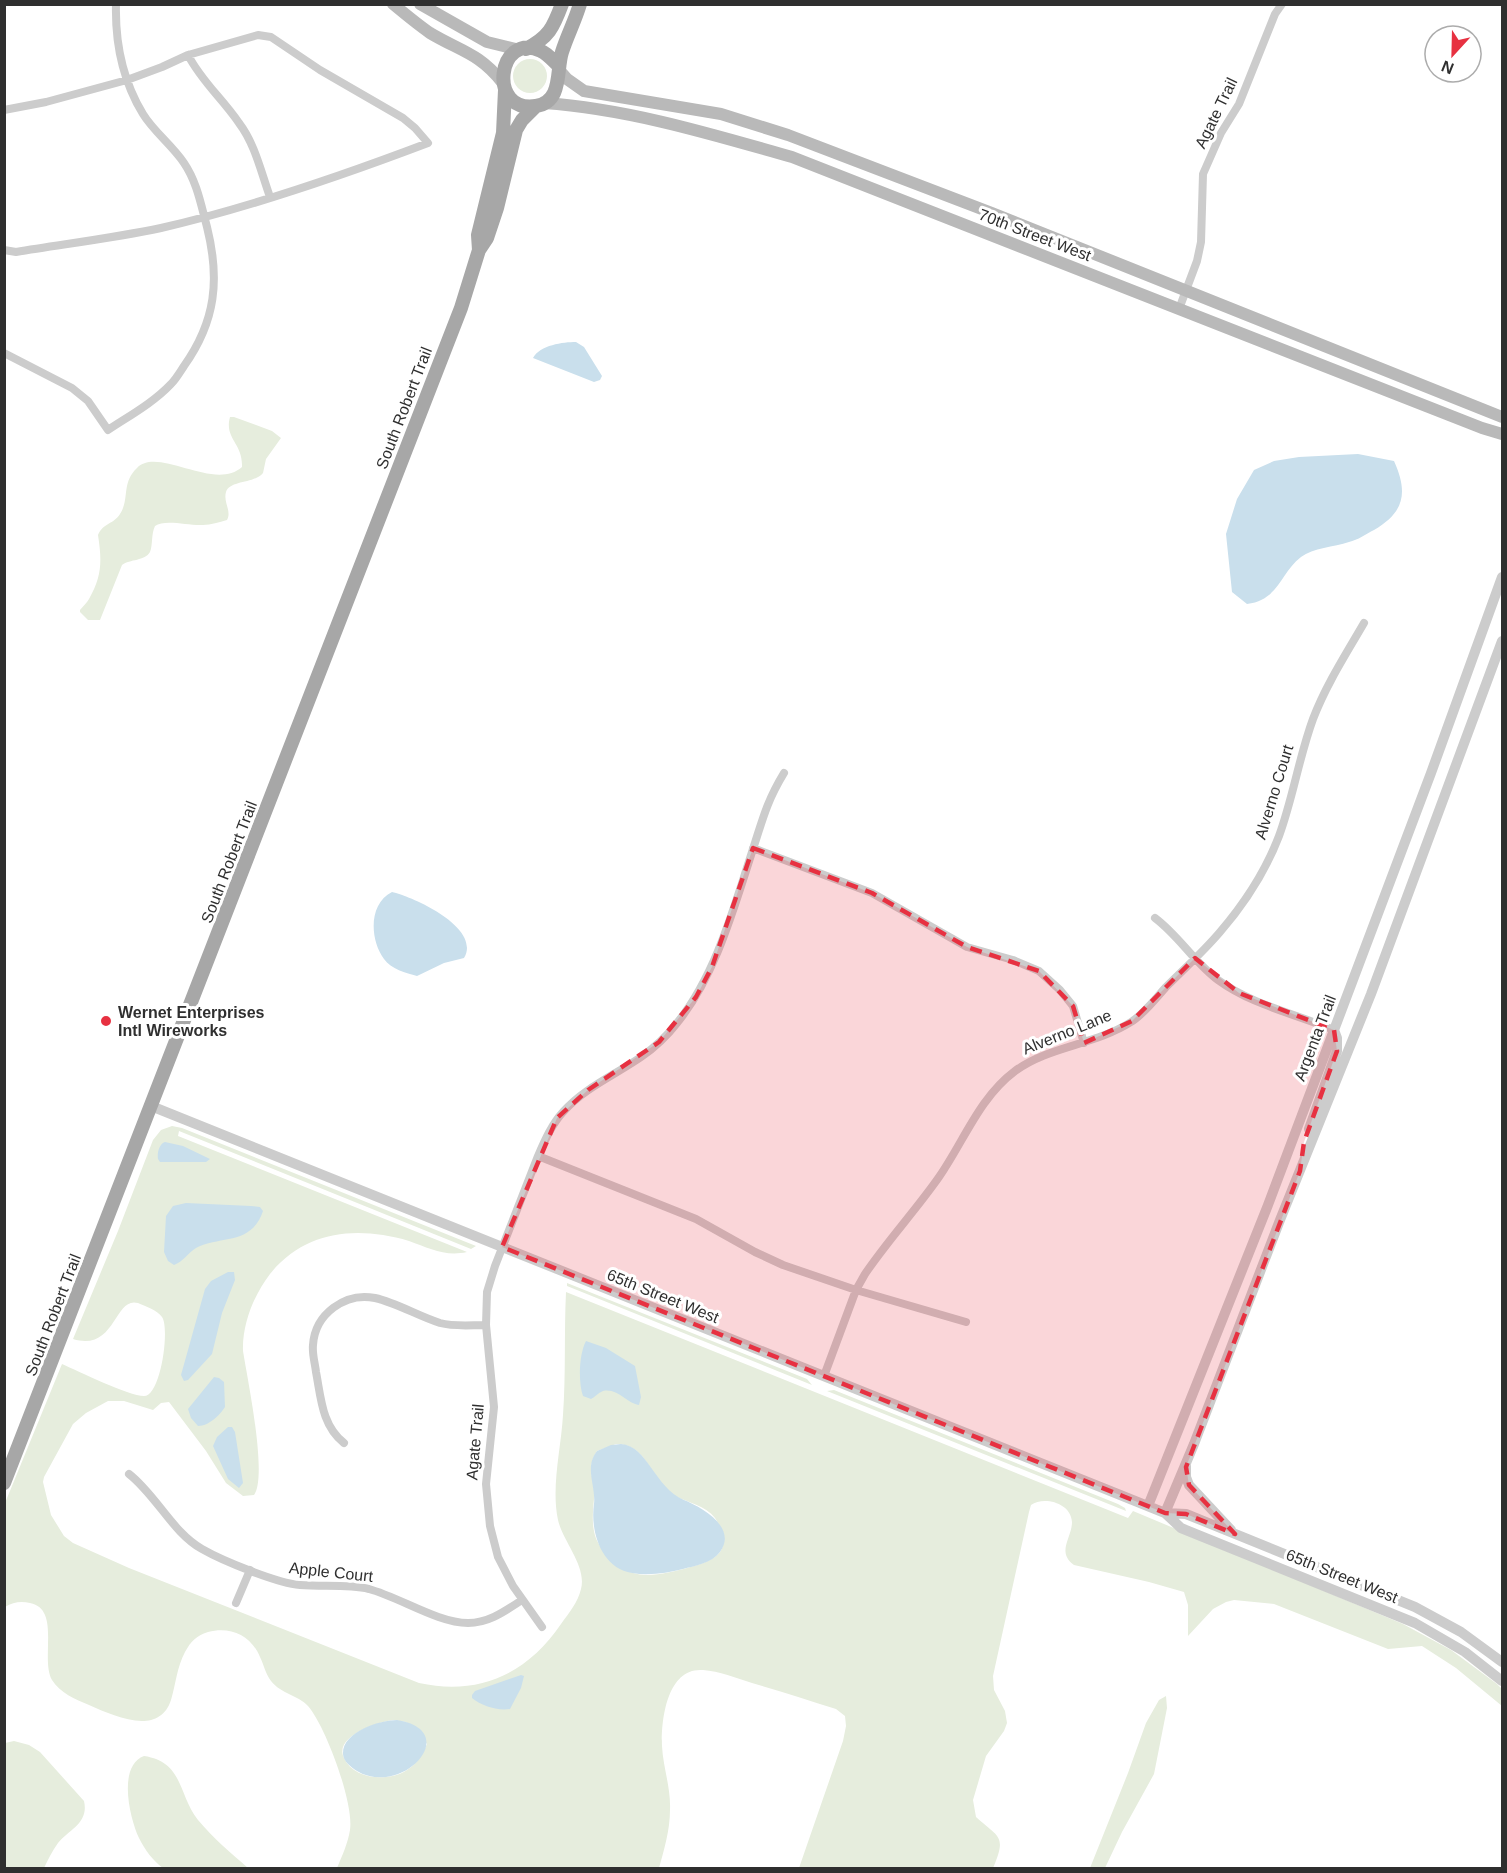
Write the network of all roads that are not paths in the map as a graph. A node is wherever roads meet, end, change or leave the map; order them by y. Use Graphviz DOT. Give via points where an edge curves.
graph roads {
  1 [pos="116,4"];
  2 [pos="393,4"];
  3 [pos="420,4"];
  4 [pos="562,4"];
  5 [pos="580,4"];
  6 [pos="1282,4"];
  7 [pos="523,49"];
  8 [pos="188,55"];
  9 [pos="560,69"];
  10 [pos="127,80"];
  11 [pos="504,86"];
  12 [pos="540,105"];
  13 [pos="4,110"];
  14 [pos="270,197"];
  15 [pos="204,217"];
  16 [pos="4,250"];
  17 [pos="479,250"];
  18 [pos="1186,291"];
  19 [pos="1179,309"];
  20 [pos="4,353"];
  21 [pos="1503,417"];
  22 [pos="1503,434"];
  23 [pos="1503,577"];
  24 [pos="1364,623"];
  25 [pos="1503,641"];
  26 [pos="784,774"];
  27 [pos="753,848"];
  28 [pos="1155,918"];
  29 [pos="1194,958"];
  30 [pos="1334,1030"];
  31 [pos="1084,1043"];
  32 [pos="151,1106"];
  33 [pos="538,1156"];
  34 [pos="1300,1171"];
  35 [pos="502,1247"];
  36 [pos="856,1290"];
  37 [pos="966,1322"];
  38 [pos="486,1325"];
  39 [pos="824,1376"];
  40 [pos="344,1443"];
  41 [pos="1188,1457"];
  42 [pos="129,1474"];
  43 [pos="4,1483"];
  44 [pos="1148,1506"];
  45 [pos="1165,1513"];
  46 [pos="1235,1534"];
  47 [pos="250,1570"];
  48 [pos="522,1600"];
  49 [pos="236,1604"];
  50 [pos="542,1627"];
  51 [pos="1503,1662"];
  52 [pos="1503,1681"];
  1 -- 10 [label="street" via="118,42"];
  2 -- 11 [label="main road" via="429,32 477,56"];
  3 -- 7 [label="main road" via="488,42"];
  4 -- 7 [label="main road" via="543,40"];
  5 -- 9 [label="main road"];
  6 -- 18 [label="street, Agate Trail" via="1239,104 1203,174 1201,242"];
  7 -- 9 [label="main road" via="543,52"];
  7 -- 11 [label="main road" via="505,63"];
  8 -- 10 [label="street"];
  8 -- 14 [label="street" via="198,74 241,124"];
  8 -- 14 [label="street" via="258,35 271,37 403,118 428,143"];
  9 -- 12 [label="main road" via="555,91"];
  9 -- 18 [label="main road, 70th Street West" via="584,91 721,114 788,135"];
  10 -- 13 [label="street"];
  10 -- 15 [label="street" via="144,115 194,180"];
  11 -- 12 [label="main road" via="514,101"];
  11 -- 17 [label="main road, South Robert Trail" via="503,133 478,235"];
  12 -- 17 [label="main road, South Robert Trail" via="528,112 516,130 497,208"];
  12 -- 19 [label="main road, 70th Street West" via="637,117 792,157"];
  14 -- 15 [label="street"];
  15 -- 16 [label="street" via="16,252"];
  15 -- 20 [label="street" via="213,251 215,282 205,330 172,384 143,407 108,430 88,401 72,388"];
  17 -- 32 [label="main road, South Robert Trail" via="461,308"];
  18 -- 19 [label="street, Agate Trail"];
  18 -- 21 [label="main road, 70th Street West"];
  19 -- 22 [label="main road, 70th Street West"];
  23 -- 30 [label="street, Argenta Trail"];
  24 -- 29 [label="street, Alverno Court" via="1319,705 1279,836 1266,864 1230,920"];
  25 -- 34 [label="street"];
  26 -- 27 [label="street, Agate Trail" via="764,811"];
  27 -- 31 [label="street" via="872,893 967,947 1039,971 1073,1006"];
  27 -- 33 [label="street, Agate Trail" via="712,967 687,1011 641,1057 568,1107"];
  28 -- 29 [label="street"];
  29 -- 30 [label="street" via="1239,993"];
  29 -- 31 [label="street, Alverno Lane" via="1132,1022"];
  30 -- 34 [label="street" via="1336,1051 1305,1142"];
  30 -- 44 [label="street, Argenta Trail"];
  31 -- 36 [label="street, Alverno Lane" via="1050,1052 1016,1070 987,1098 944,1170"];
  32 -- 35 [label="street, 65th Street West"];
  32 -- 43 [label="main road, South Robert Trail"];
  33 -- 35 [label="street, Agate Trail"];
  33 -- 36 [label="street" via="696,1220 783,1265"];
  34 -- 41 [label="street"];
  35 -- 38 [label="street, Agate Trail" via="487,1292"];
  35 -- 39 [label="street, 65th Street West"];
  36 -- 37 [label="street"];
  36 -- 39 [label="street, Alverno Lane"];
  38 -- 40 [label="street" via="444,1324 371,1298 351,1299 330,1310 316,1331 313,1353 326,1421"];
  38 -- 48 [label="street, Agate Trail" via="494,1407 486,1475 488,1518 501,1564"];
  39 -- 44 [label="street, 65th Street West"];
  41 -- 45 [label="street"];
  41 -- 46 [label="street" via="1188,1483"];
  42 -- 47 [label="street, Apple Court" via="145,1487 192,1543"];
  44 -- 45 [label="street, 65th Street West"];
  45 -- 46 [label="street, 65th Street West" via="1186,1514"];
  45 -- 52 [label="street, 65th Street West" via="1181,1528 1415,1623 1465,1652"];
  46 -- 51 [label="street, 65th Street West" via="1421,1610"];
  47 -- 48 [label="street, Apple Court" via="293,1585 370,1589 464,1623 487,1620"];
  47 -- 49 [label="street"];
  48 -- 50 [label="street, Agate Trail"];
}
